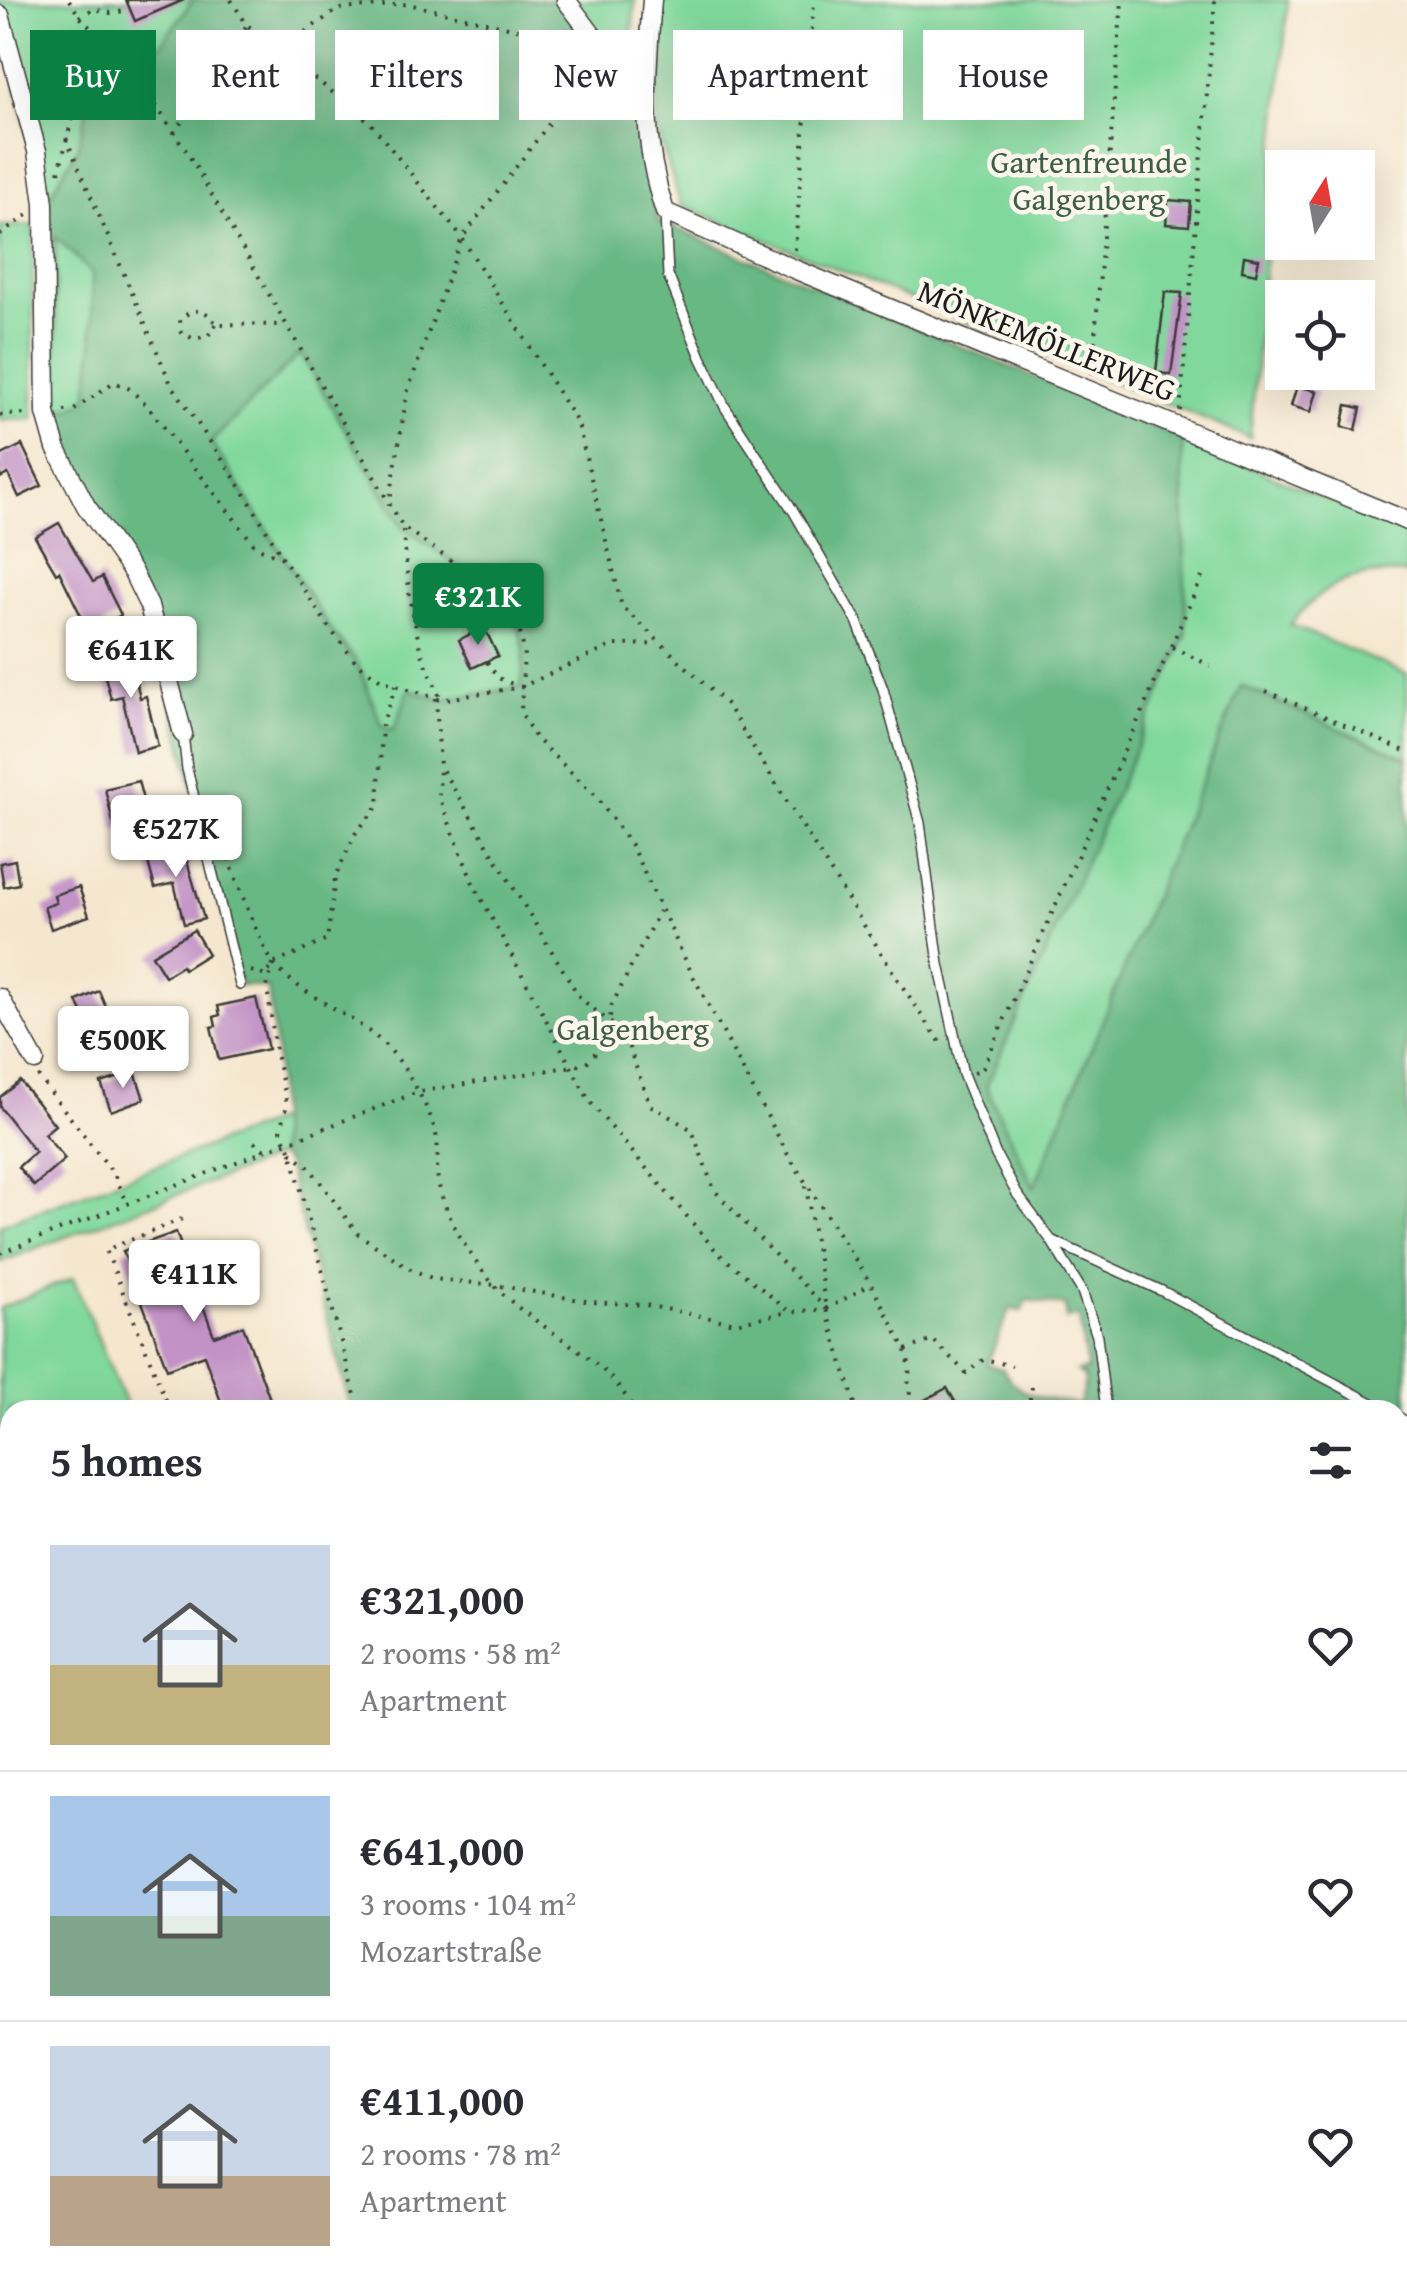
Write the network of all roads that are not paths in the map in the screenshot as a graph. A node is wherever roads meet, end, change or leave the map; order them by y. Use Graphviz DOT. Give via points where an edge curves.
graph roads {
  1 [pos="566,0"];
  2 [pos="652,0"];
  3 [pos="0,14"];
  4 [pos="590,30"];
  5 [pos="650,30"];
  6 [pos="646,120"];
  7 [pos="665,212"];
  8 [pos="1407,521"];
  9 [pos="183,734"];
  10 [pos="240,985"];
  11 [pos="0,998"];
  12 [pos="35,1062"];
  13 [pos="1050,1240"];
  14 [pos="1105,1400"];
  15 [pos="1366,1400"];
  1 -- 4 [label="street"];
  2 -- 5 [label="street"];
  3 -- 9 [label="street" via="37,151 44,204 46,413 86,506 149,606"];
  6 -- 7 [label="street"];
  7 -- 8 [label="street, MÖNKEMÖLLERWEG"];
  7 -- 13 [label="lane" via="668,275 701,357 857,621 883,690 920,823 963,1074 1016,1194"];
  9 -- 10 [label="lane"];
  11 -- 12 [label="street"];
  13 -- 14 [label="lane" via="1082,1291 1097,1336"];
  13 -- 15 [label="lane" via="1162,1291"];
}
